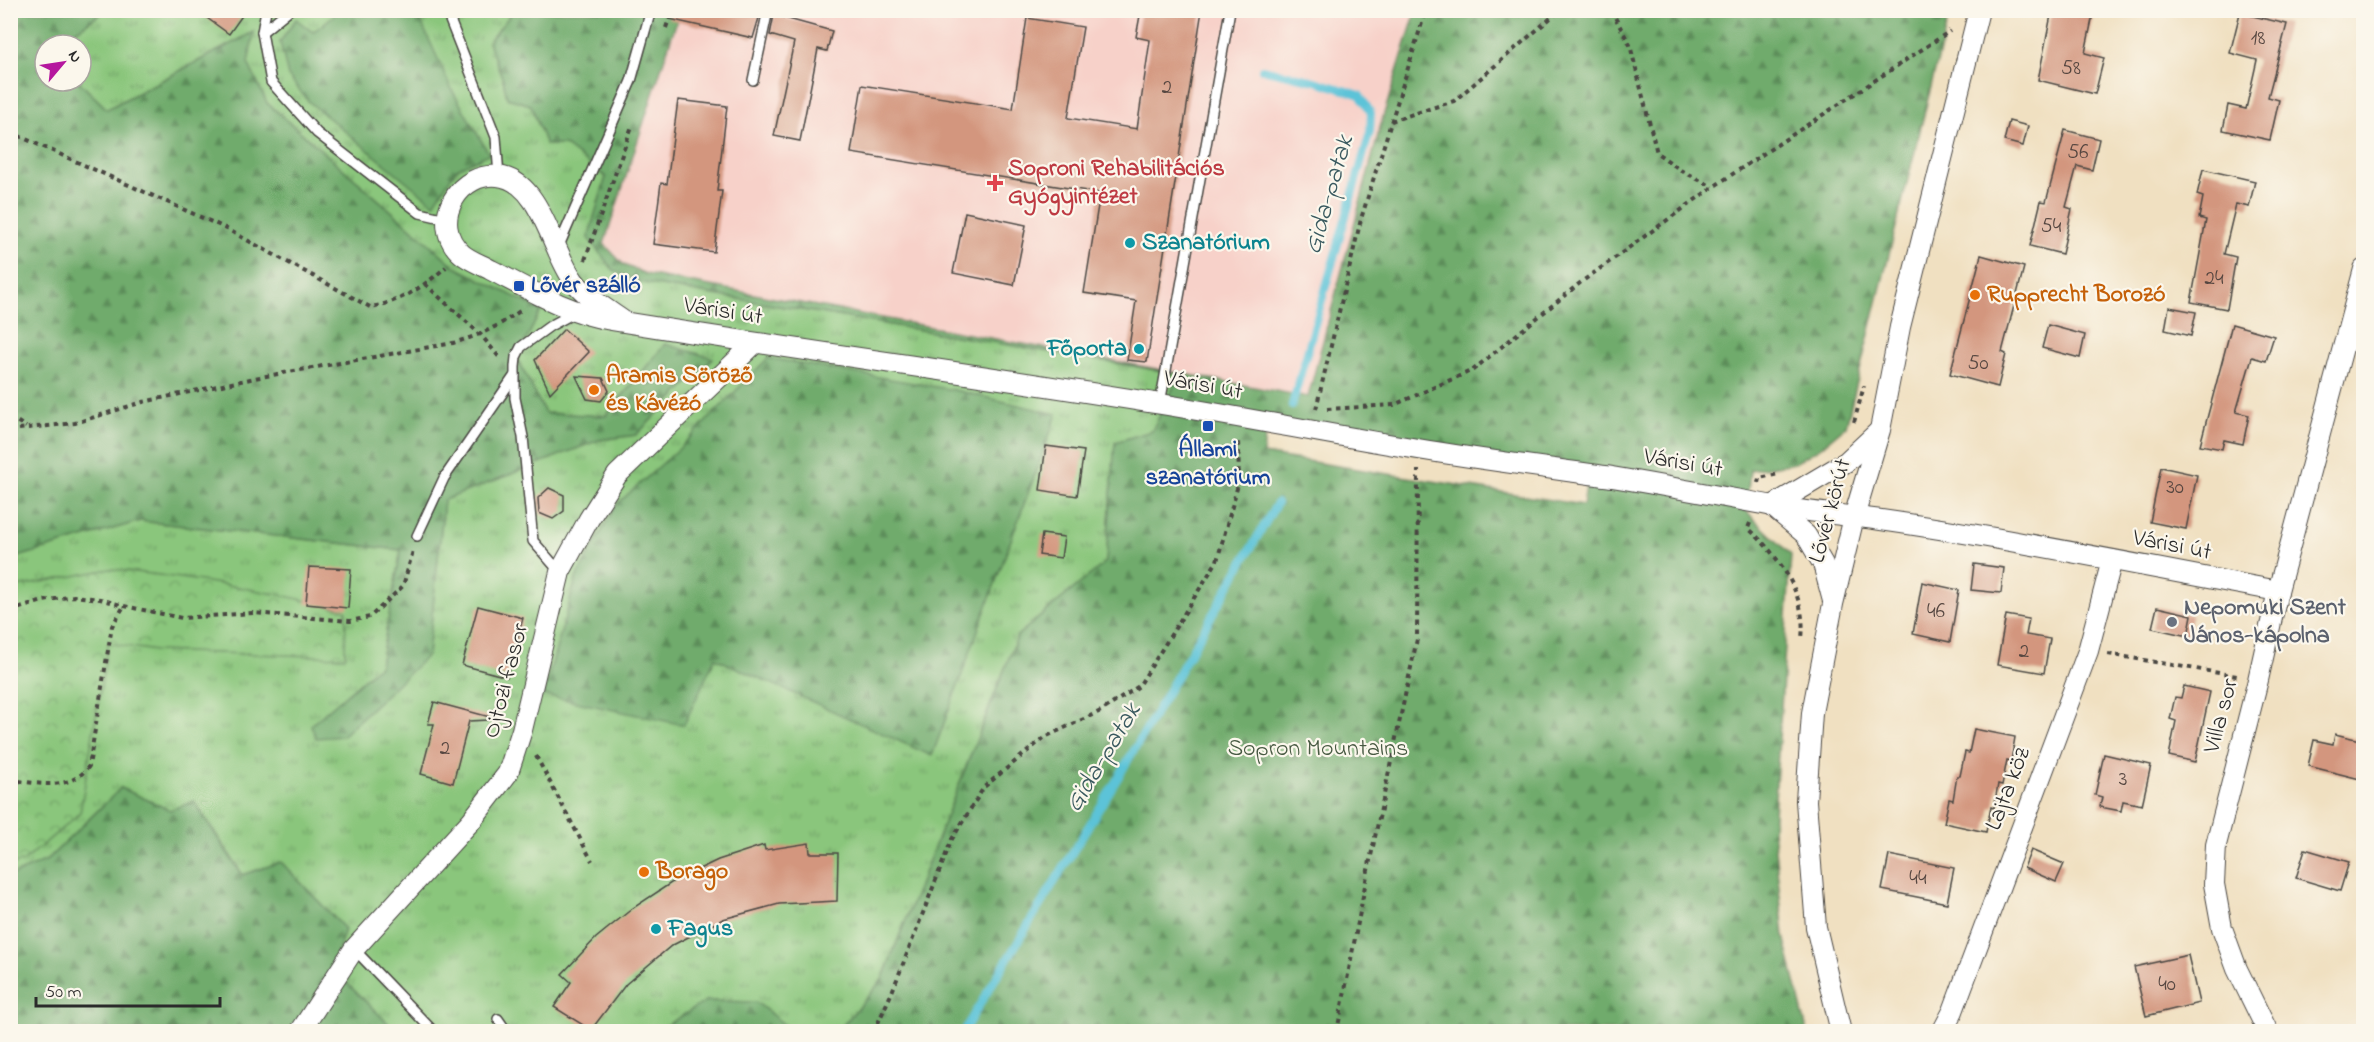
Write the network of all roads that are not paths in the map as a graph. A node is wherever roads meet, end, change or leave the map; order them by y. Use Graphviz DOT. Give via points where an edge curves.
graph roads {
  1 [pos="266,10"];
  2 [pos="289,10"];
  3 [pos="446,10"];
  4 [pos="651,10"];
  5 [pos="768,10"];
  6 [pos="1230,10"];
  7 [pos="1979,10"];
  8 [pos="262,32"];
  9 [pos="753,80"];
  10 [pos="500,176"];
  11 [pos="447,219"];
  12 [pos="557,250"];
  13 [pos="2364,269"];
  14 [pos="577,311"];
  15 [pos="625,322"];
  16 [pos="754,343"];
  17 [pos="515,375"];
  18 [pos="1160,404"];
  19 [pos="1880,430"];
  20 [pos="1772,506"];
  21 [pos="1854,517"];
  22 [pos="417,536"];
  23 [pos="2112,561"];
  24 [pos="560,572"];
  25 [pos="2278,591"];
  26 [pos="1833,604"];
  27 [pos="354,949"];
  28 [pos="498,1019"];
  29 [pos="300,1032"];
  30 [pos="434,1032"];
  31 [pos="507,1032"];
  32 [pos="1841,1032"];
  33 [pos="1942,1032"];
  34 [pos="2268,1032"];
  1 -- 8 [label="lane"];
  2 -- 8 [label="lane"];
  3 -- 10 [label="lane" via="496,137"];
  4 -- 12 [label="lane" via="631,81"];
  5 -- 9 [label="lane"];
  6 -- 18 [label="lane"];
  7 -- 19 [label="street, Lővér körút" via="1900,327"];
  8 -- 11 [label="lane" via="271,82 317,133 420,213"];
  10 -- 11 [label="street" via="475,178 463,186 452,199"];
  10 -- 12 [label="street, Várisi út" via="525,189"];
  11 -- 14 [label="street, Várisi út" via="450,236 460,253"];
  12 -- 15 [label="street, Várisi út" via="575,282"];
  13 -- 25 [label="street, Villa sor"];
  14 -- 15 [label="street, Várisi út"];
  14 -- 17 [label="lane" via="521,347"];
  15 -- 16 [label="street, Várisi út"];
  16 -- 18 [label="street, Várisi út"];
  16 -- 24 [label="street, Ojtozi fasor" via="617,475"];
  17 -- 22 [label="lane" via="444,478"];
  17 -- 24 [label="lane" via="533,541"];
  18 -- 20 [label="street, Várisi út"];
  19 -- 20 [label="street" via="1846,462"];
  19 -- 21 [label="street, Lővér körút"];
  20 -- 21 [label="street, Várisi út"];
  20 -- 26 [label="street" via="1806,535 1823,564"];
  21 -- 23 [label="street, Várisi út"];
  21 -- 26 [label="street, Lővér körút"];
  23 -- 25 [label="street, Várisi út"];
  23 -- 33 [label="street, Lajta köz" via="2088,651"];
  24 -- 27 [label="street, Ojtozi fasor" via="508,773 477,813"];
  25 -- 34 [label="street, Villa sor" via="2221,822 2214,884 2222,928"];
  26 -- 32 [label="street, Lővér körút" via="1812,713 1806,801 1816,927"];
  27 -- 29 [label="street, Ojtozi fasor"];
  27 -- 30 [label="lane"];
  28 -- 31 [label="lane"];
}
